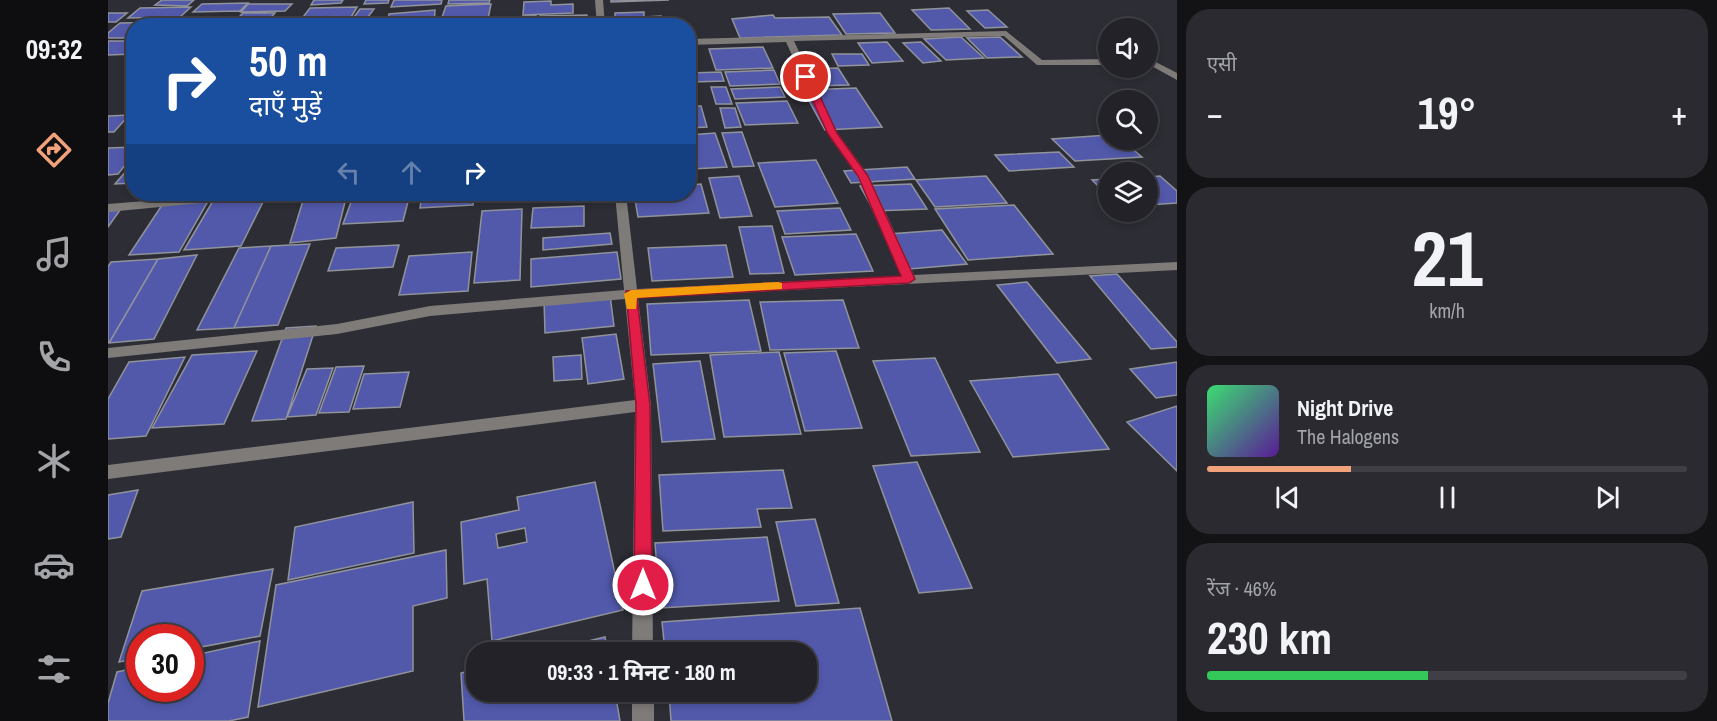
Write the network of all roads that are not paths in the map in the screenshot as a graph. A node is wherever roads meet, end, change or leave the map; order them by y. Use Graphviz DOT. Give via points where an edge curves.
graph roads {
  1 [pos="599,0"];
  2 [pos="600,18"];
  3 [pos="789,39"];
  4 [pos="696,42"];
  5 [pos="1098,62"];
  6 [pos="1158,67"];
  7 [pos="1177,77"];
  8 [pos="186,201"];
  9 [pos="621,201"];
  10 [pos="108,208"];
  11 [pos="1177,266"];
  12 [pos="909,279"];
  13 [pos="631,294"];
  14 [pos="108,353"];
  15 [pos="643,405"];
  16 [pos="108,472"];
  17 [pos="643,642"];
  18 [pos="643,702"];
  19 [pos="643,721"];
  1 -- 2 [label="street"];
  3 -- 4 [label="street"];
  3 -- 5 [label="street" via="1006,33 1040,63"];
  3 -- 12 [label="street" via="833,134 863,176"];
  6 -- 7 [label="street"];
  8 -- 10 [label="street"];
  9 -- 13 [label="street"];
  11 -- 12 [label="street"];
  12 -- 13 [label="street"];
  13 -- 14 [label="street" via="430,311 336,330"];
  13 -- 15 [label="street"];
  15 -- 16 [label="street"];
  15 -- 17 [label="street"];
  18 -- 19 [label="street"];
}
